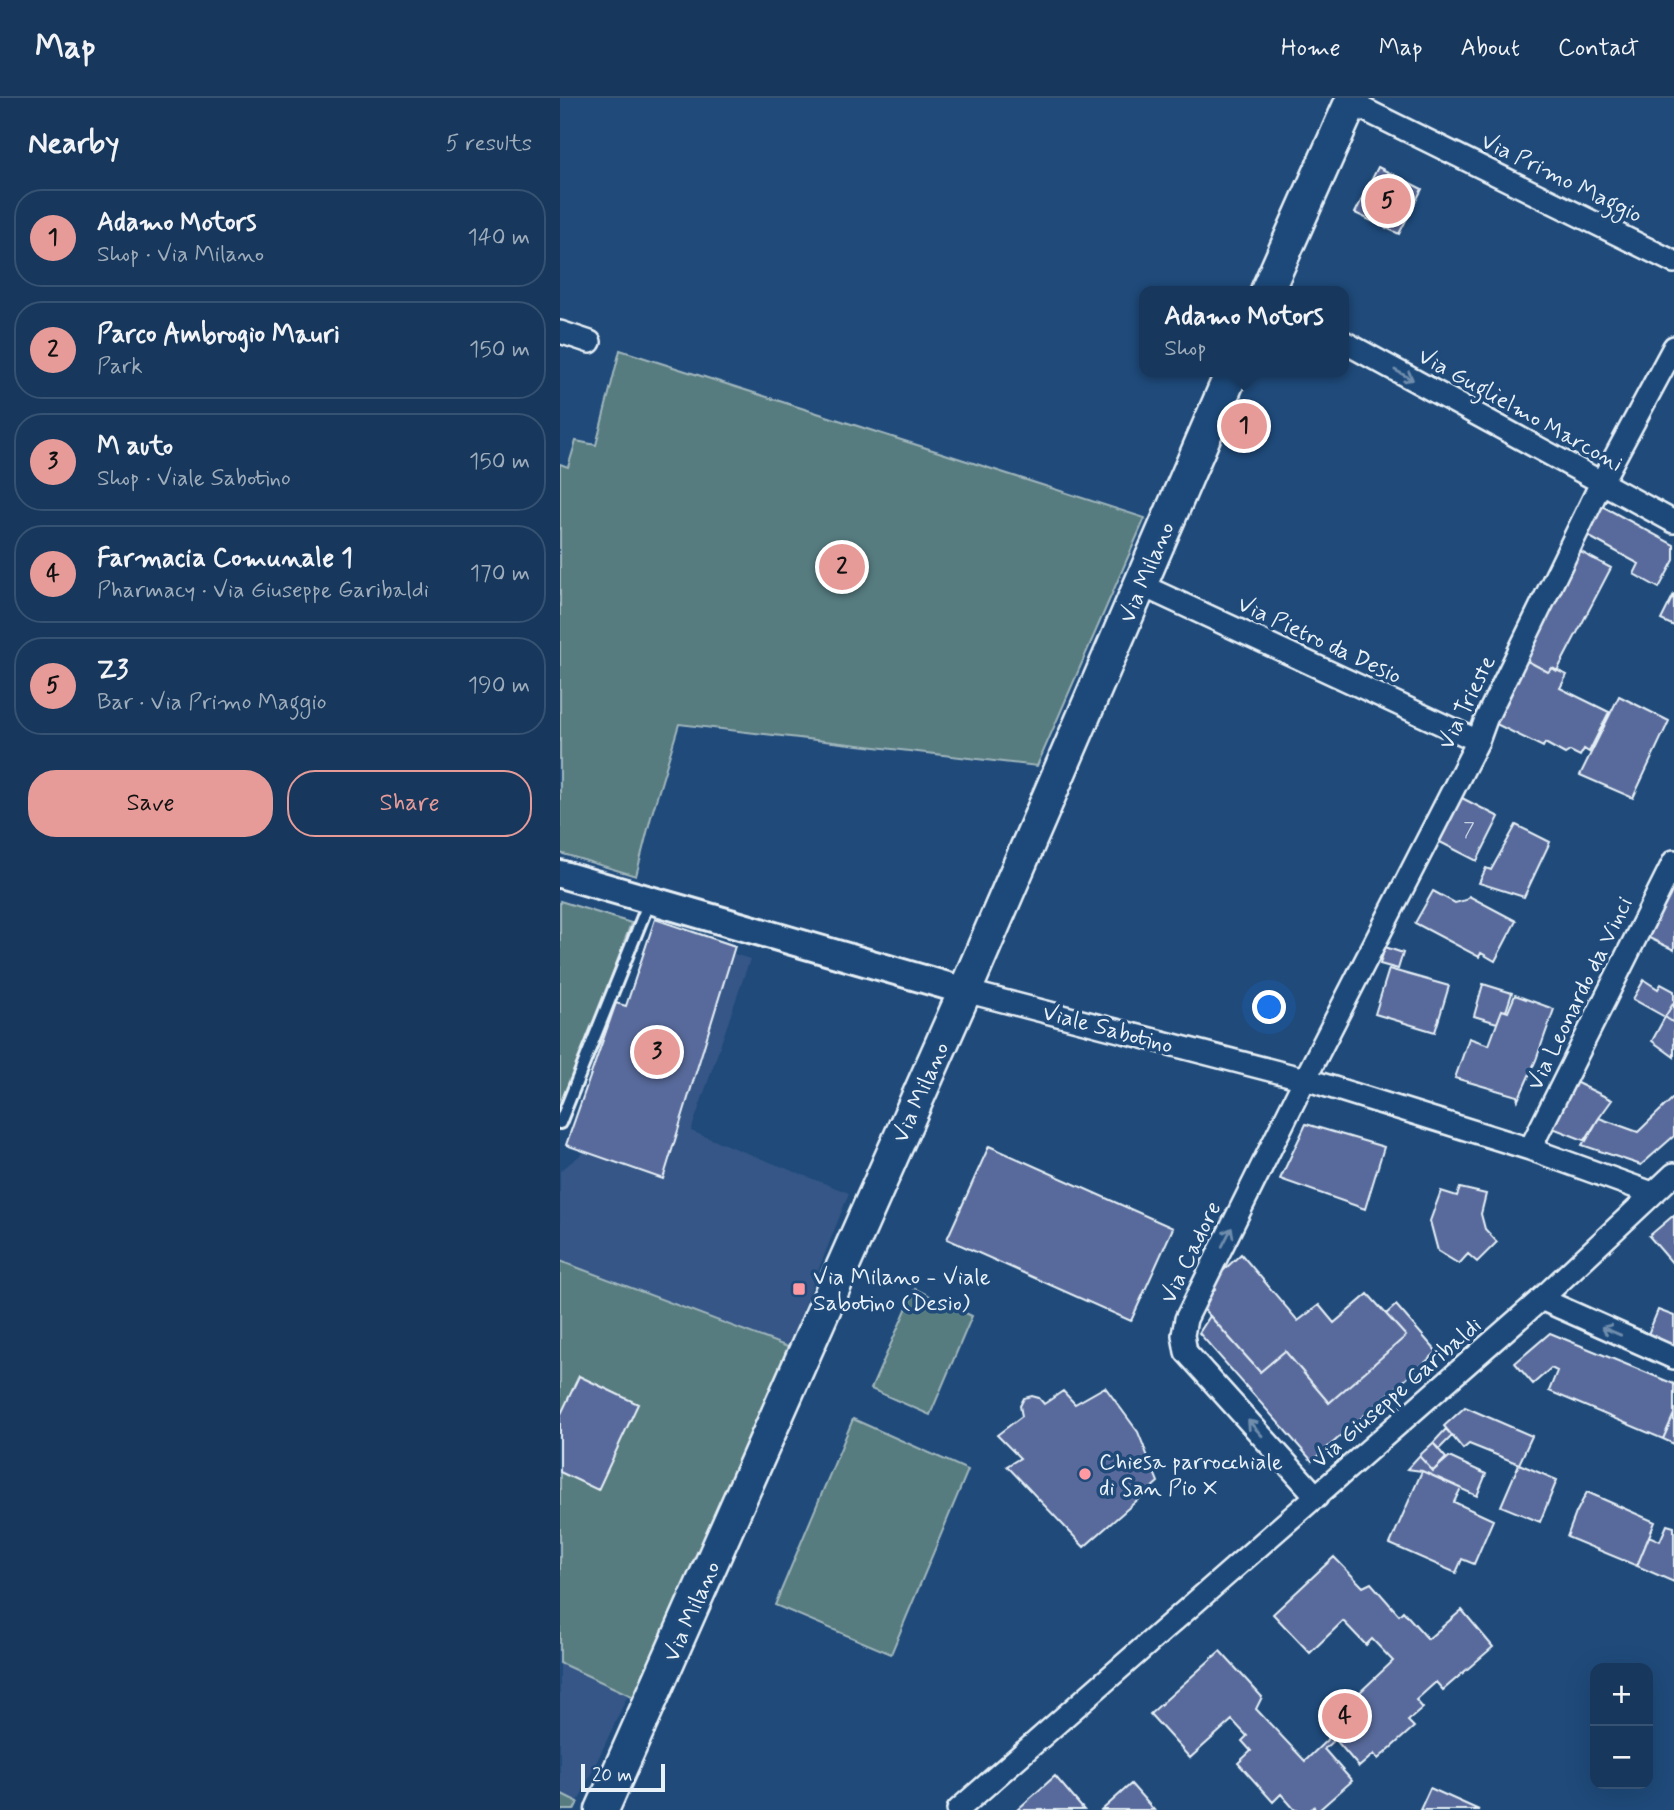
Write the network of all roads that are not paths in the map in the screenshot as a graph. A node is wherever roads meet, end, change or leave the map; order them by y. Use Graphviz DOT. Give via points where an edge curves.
graph roads {
  1 [pos="1352,100"];
  2 [pos="1674,262"];
  3 [pos="1269,286"];
  4 [pos="560,332"];
  5 [pos="590,342"];
  6 [pos="1349,345"];
  7 [pos="1674,347"];
  8 [pos="1230,377"];
  9 [pos="1601,483"];
  10 [pos="1674,522"];
  11 [pos="1141,585"];
  12 [pos="1478,741"];
  13 [pos="1674,861"];
  14 [pos="560,874"];
  15 [pos="650,899"];
  16 [pos="965,991"];
  17 [pos="1305,1079"];
  18 [pos="560,1123"];
  19 [pos="1530,1149"];
  20 [pos="1674,1174"];
  21 [pos="1652,1193"];
  22 [pos="1541,1298"];
  23 [pos="1674,1358"];
  24 [pos="1317,1497"];
  25 [pos="602,1810"];
  26 [pos="958,1810"];
  1 -- 2 [label="street, Via Primo Maggio"];
  1 -- 3 [label="main road"];
  4 -- 5 [label="street"];
  6 -- 9 [label="street, Via Guglielmo Marconi, one-way"];
  7 -- 9 [label="street, Via Trieste"];
  8 -- 11 [label="main road, Via Milano"];
  9 -- 10 [label="street, Via Guglielmo Marconi"];
  9 -- 12 [label="street, Via Trieste"];
  11 -- 12 [label="street, Via Pietro da Desio"];
  11 -- 16 [label="main road, Via Milano"];
  12 -- 17 [label="street, Via Trieste"];
  13 -- 19 [label="street, Via Leonardo da Vinci"];
  14 -- 15 [label="street, Viale Sabotino"];
  15 -- 16 [label="street, Viale Sabotino"];
  15 -- 18 [label="lane"];
  16 -- 17 [label="street, Viale Sabotino"];
  16 -- 25 [label="main road, Via Milano"];
  17 -- 19 [label="street, Viale Sabotino"];
  24 -- 17 [label="street, Via Cadore, one-way" via="1186,1352 1183,1335 1186,1319"];
  19 -- 21 [label="street, Viale Sabotino"];
  20 -- 21 [label="street, Via Giuseppe Garibaldi"];
  21 -- 22 [label="street, Via Giuseppe Garibaldi"];
  23 -- 22 [label="street, one-way"];
  22 -- 24 [label="street, Via Giuseppe Garibaldi"];
  24 -- 26 [label="street, Via Giuseppe Garibaldi"];
}
